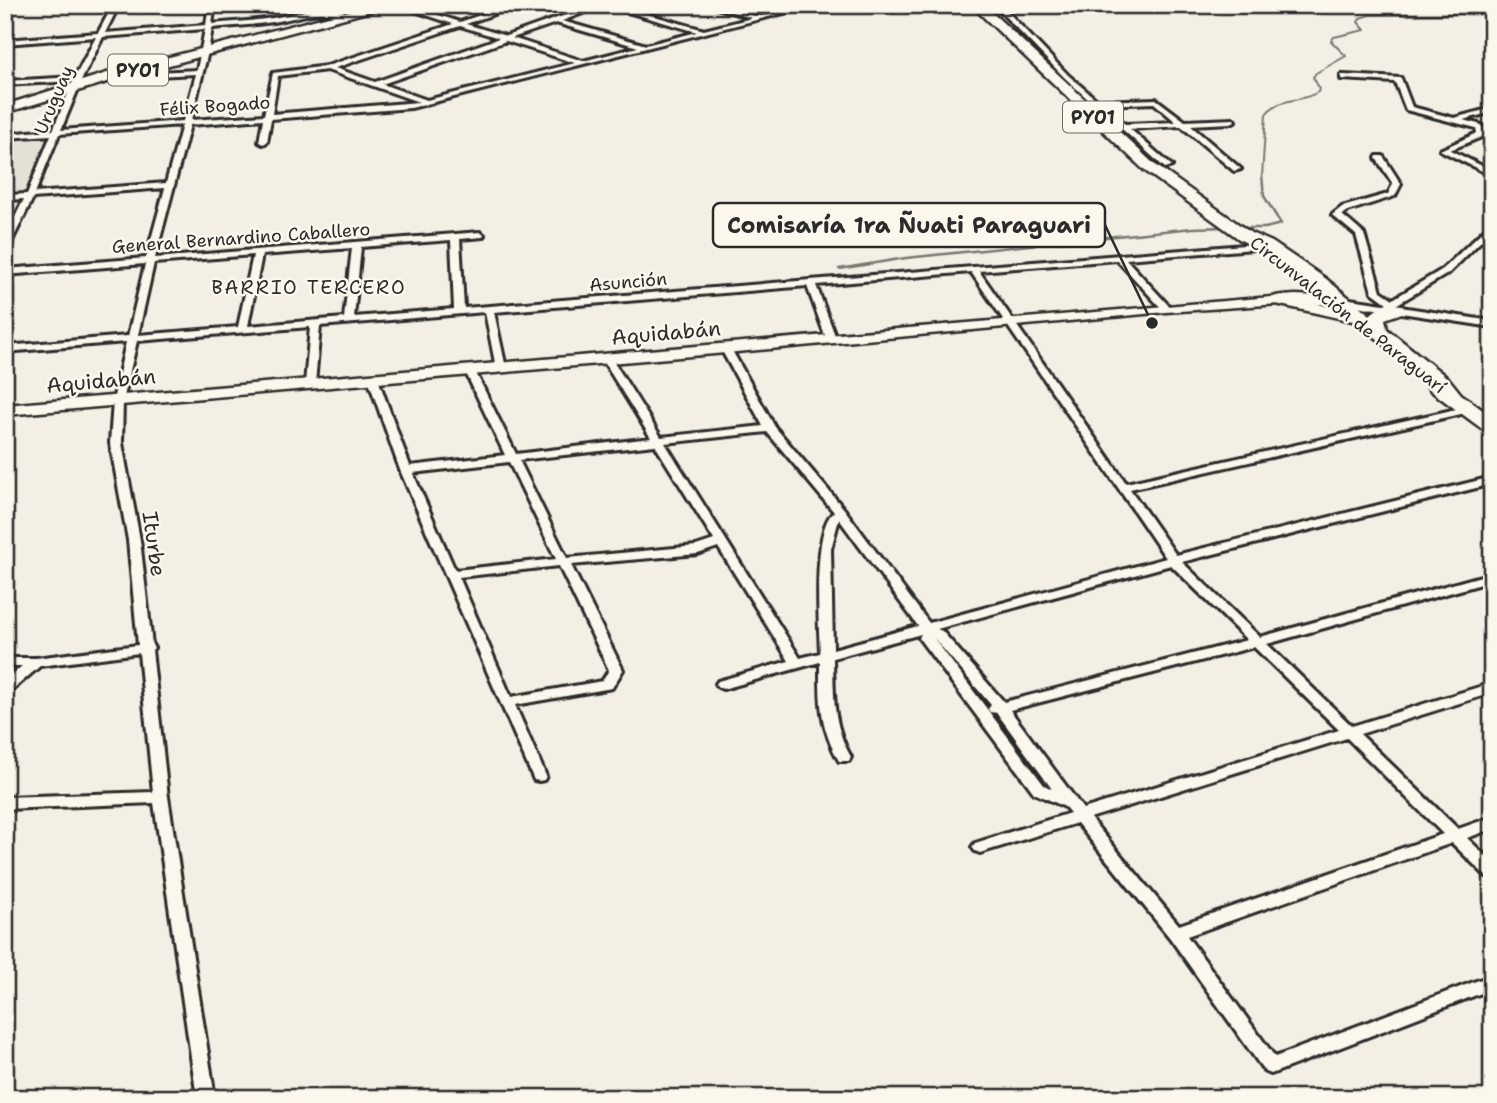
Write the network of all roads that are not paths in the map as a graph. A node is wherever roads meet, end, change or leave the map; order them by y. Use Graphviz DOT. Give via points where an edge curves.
graph roads {
  1 [pos="116,5"];
  2 [pos="212,5"];
  3 [pos="386,5"];
  4 [pos="400,5"];
  5 [pos="516,5"];
  6 [pos="601,5"];
  7 [pos="607,5"];
  8 [pos="710,5"];
  9 [pos="812,5"];
  10 [pos="977,5"];
  11 [pos="997,5"];
  12 [pos="375,6"];
  13 [pos="345,14"];
  14 [pos="759,19"];
  15 [pos="556,21"];
  16 [pos="459,24"];
  17 [pos="207,27"];
  18 [pos="704,32"];
  19 [pos="103,34"];
  20 [pos="271,36"];
  21 [pos="506,38"];
  22 [pos="5,42"];
  23 [pos="646,47"];
  24 [pos="205,52"];
  25 [pos="584,62"];
  26 [pos="328,68"];
  27 [pos="198,72"];
  28 [pos="112,76"];
  29 [pos="1344,77"];
  30 [pos="5,83"];
  31 [pos="77,83"];
  32 [pos="376,83"];
  33 [pos="427,102"];
  34 [pos="1079,103"];
  35 [pos="1095,103"];
  36 [pos="5,108"];
  37 [pos="1492,110"];
  38 [pos="267,118"];
  39 [pos="1455,120"];
  40 [pos="1231,121"];
  41 [pos="184,124"];
  42 [pos="1180,124"];
  43 [pos="1122,126"];
  44 [pos="1103,127"];
  45 [pos="56,132"];
  46 [pos="5,136"];
  47 [pos="263,142"];
  48 [pos="1156,156"];
  49 [pos="1138,158"];
  50 [pos="1380,158"];
  51 [pos="1168,166"];
  52 [pos="1237,169"];
  53 [pos="1492,174"];
  54 [pos="171,185"];
  55 [pos="30,196"];
  56 [pos="5,198"];
  57 [pos="1492,225"];
  58 [pos="480,235"];
  59 [pos="455,237"];
  60 [pos="1249,241"];
  61 [pos="357,245"];
  62 [pos="5,247"];
  63 [pos="258,252"];
  64 [pos="1119,257"];
  65 [pos="150,260"];
  66 [pos="973,269"];
  67 [pos="5,272"];
  68 [pos="1314,282"];
  69 [pos="811,283"];
  70 [pos="1288,299"];
  71 [pos="1337,300"];
  72 [pos="1387,306"];
  73 [pos="1166,308"];
  74 [pos="489,310"];
  75 [pos="459,311"];
  76 [pos="1353,318"];
  77 [pos="349,321"];
  78 [pos="315,323"];
  79 [pos="1009,323"];
  80 [pos="1492,324"];
  81 [pos="242,329"];
  82 [pos="1378,330"];
  83 [pos="132,338"];
  84 [pos="831,338"];
  85 [pos="5,349"];
  86 [pos="726,349"];
  87 [pos="607,359"];
  88 [pos="501,368"];
  89 [pos="470,371"];
  90 [pos="373,379"];
  91 [pos="310,384"];
  92 [pos="1451,394"];
  93 [pos="118,401"];
  94 [pos="5,410"];
  95 [pos="1470,410"];
  96 [pos="1492,426"];
  97 [pos="770,428"];
  98 [pos="658,441"];
  99 [pos="512,457"];
  100 [pos="406,470"];
  101 [pos="1492,480"];
  102 [pos="1121,486"];
  103 [pos="841,513"];
  104 [pos="721,542"];
  105 [pos="1173,560"];
  106 [pos="564,562"];
  107 [pos="452,574"];
  108 [pos="1492,577"];
  109 [pos="928,630"];
  110 [pos="1258,642"];
  111 [pos="146,648"];
  112 [pos="826,656"];
  113 [pos="5,662"];
  114 [pos="36,663"];
  115 [pos="797,664"];
  116 [pos="723,684"];
  117 [pos="1492,688"];
  118 [pos="5,689"];
  119 [pos="507,702"];
  120 [pos="1002,708"];
  121 [pos="983,712"];
  122 [pos="1348,730"];
  123 [pos="844,757"];
  124 [pos="539,776"];
  125 [pos="162,797"];
  126 [pos="5,803"];
  127 [pos="1075,809"];
  128 [pos="1492,823"];
  129 [pos="1453,835"];
  130 [pos="980,847"];
  131 [pos="1492,872"];
  132 [pos="1176,933"];
  133 [pos="1492,982"];
  134 [pos="206,1098"];
  1 -- 19 [label="street, Uruguay"];
  2 -- 17 [label="street, Iturbe"];
  3 -- 20 [label="highway, PY01"];
  4 -- 16 [label="street"];
  5 -- 16 [label="street"];
  6 -- 15 [label="street"];
  7 -- 18 [label="street"];
  8 -- 14 [label="street"];
  9 -- 14 [label="street, Félix Bogado"];
  10 -- 34 [label="highway, Circunvalación de Paraguarí / PY01"];
  11 -- 35 [label="street"];
  12 -- 13 [label="highway, PY01"];
  13 -- 17 [label="street" via="333,10"];
  13 -- 20 [label="highway, PY01"];
  14 -- 18 [label="street, Félix Bogado"];
  15 -- 21 [label="street"];
  15 -- 23 [label="street"];
  16 -- 21 [label="street"];
  16 -- 26 [label="street"];
  17 -- 19 [label="street"];
  17 -- 24 [label="street, Iturbe"];
  18 -- 23 [label="street, Félix Bogado"];
  19 -- 22 [label="street"];
  19 -- 31 [label="street, Uruguay"];
  20 -- 24 [label="highway, PY01"];
  21 -- 25 [label="street"];
  21 -- 32 [label="street"];
  23 -- 25 [label="street, Félix Bogado"];
  24 -- 27 [label="street, Iturbe"];
  24 -- 28 [label="highway, PY01"];
  25 -- 33 [label="street, Félix Bogado"];
  26 -- 32 [label="street"];
  26 -- 38 [label="street" via="275,74"];
  27 -- 28 [label="street"];
  27 -- 41 [label="street, Iturbe"];
  28 -- 31 [label="highway, PY01"];
  29 -- 39 [label="street" via="1398,80 1409,108"];
  30 -- 31 [label="street"];
  31 -- 36 [label="highway, PY01"];
  31 -- 45 [label="street, Uruguay"];
  32 -- 33 [label="street"];
  33 -- 38 [label="street, Félix Bogado"];
  34 -- 35 [label="street"];
  34 -- 44 [label="highway, Circunvalación de Paraguarí / PY01"];
  35 -- 42 [label="street" via="1151,100"];
  35 -- 43 [label="street"];
  37 -- 39 [label="street"];
  38 -- 41 [label="street, Félix Bogado"];
  38 -- 47 [label="street"];
  39 -- 53 [label="street" via="1479,127 1480,134 1444,150"];
  40 -- 42 [label="street"];
  41 -- 45 [label="street, Félix Bogado"];
  41 -- 54 [label="street, Iturbe"];
  42 -- 43 [label="street"];
  42 -- 52 [label="street"];
  43 -- 44 [label="street"];
  43 -- 48 [label="street"];
  44 -- 49 [label="highway, Circunvalación de Paraguarí / PY01"];
  45 -- 46 [label="street, Félix Bogado"];
  45 -- 55 [label="street, Uruguay"];
  48 -- 49 [label="street"];
  48 -- 51 [label="street"];
  49 -- 60 [label="highway, Circunvalación de Paraguarí / PY01"];
  50 -- 72 [label="street" via="1397,184 1396,192 1336,215 1360,234 1377,292"];
  54 -- 55 [label="street"];
  54 -- 65 [label="street, Iturbe"];
  55 -- 56 [label="street"];
  55 -- 62 [label="street, Uruguay"];
  57 -- 72 [label="street" via="1446,271"];
  58 -- 59 [label="street, General Bernardino Caballero"];
  59 -- 61 [label="street, General Bernardino Caballero"];
  59 -- 75 [label="street"];
  60 -- 64 [label="street, Asunción"];
  60 -- 68 [label="highway, Circunvalación de Paraguarí / PY01"];
  61 -- 63 [label="street, General Bernardino Caballero"];
  61 -- 77 [label="street"];
  63 -- 65 [label="street, General Bernardino Caballero"];
  63 -- 81 [label="street"];
  64 -- 66 [label="street, Asunción"];
  64 -- 73 [label="street"];
  65 -- 67 [label="street, General Bernardino Caballero"];
  65 -- 83 [label="street, Iturbe"];
  66 -- 69 [label="street, Asunción"];
  66 -- 79 [label="street"];
  68 -- 70 [label="highway" via="1307,291"];
  68 -- 71 [label="highway, Circunvalación de Paraguarí / PY01"];
  68 -- 72 [label="highway"];
  69 -- 74 [label="street, Asunción"];
  69 -- 84 [label="street"];
  70 -- 71 [label="street, Aquidabán"];
  70 -- 73 [label="street, Aquidabán"];
  70 -- 76 [label="highway"];
  71 -- 72 [label="street"];
  71 -- 76 [label="highway, Circunvalación de Paraguarí / PY01"];
  71 -- 82 [label="highway, Circunvalación de Paraguarí / PY01"];
  72 -- 80 [label="street"];
  72 -- 82 [label="highway" via="1376,319"];
  73 -- 79 [label="street, Aquidabán"];
  74 -- 75 [label="street, Asunción"];
  74 -- 88 [label="street"];
  75 -- 77 [label="street, Asunción"];
  76 -- 92 [label="highway, Circunvalación de Paraguarí / PY01"];
  77 -- 78 [label="street, Asunción"];
  78 -- 81 [label="street, Asunción"];
  78 -- 91 [label="street"];
  79 -- 84 [label="street, Aquidabán"];
  79 -- 102 [label="street"];
  81 -- 83 [label="street, Asunción"];
  82 -- 92 [label="highway, Circunvalación de Paraguarí / PY01"];
  83 -- 85 [label="street, Asunción"];
  83 -- 93 [label="street, Iturbe"];
  84 -- 86 [label="street, Aquidabán"];
  86 -- 87 [label="street, Aquidabán"];
  86 -- 97 [label="street"];
  87 -- 88 [label="street, Aquidabán"];
  87 -- 98 [label="street"];
  88 -- 89 [label="street, Aquidabán"];
  89 -- 90 [label="street, Aquidabán"];
  89 -- 99 [label="street"];
  90 -- 91 [label="street, Aquidabán"];
  90 -- 100 [label="street"];
  91 -- 93 [label="street, Aquidabán"];
  92 -- 95 [label="highway, Circunvalación de Paraguarí / PY01"];
  93 -- 94 [label="street, Aquidabán"];
  93 -- 111 [label="street, Iturbe" via="116,443 134,540"];
  95 -- 96 [label="highway, Circunvalación de Paraguarí / PY01"];
  95 -- 102 [label="street"];
  97 -- 98 [label="street"];
  97 -- 103 [label="street"];
  98 -- 99 [label="street"];
  98 -- 104 [label="street"];
  99 -- 100 [label="street"];
  99 -- 106 [label="street"];
  100 -- 107 [label="street"];
  101 -- 105 [label="street"];
  102 -- 105 [label="street"];
  103 -- 109 [label="street"];
  103 -- 112 [label="street" via="833,518 825,549"];
  104 -- 106 [label="street" via="698,550"];
  104 -- 115 [label="street"];
  105 -- 109 [label="street"];
  105 -- 110 [label="street"];
  106 -- 107 [label="street"];
  106 -- 119 [label="street" via="615,676 607,685"];
  107 -- 119 [label="street"];
  108 -- 110 [label="street"];
  109 -- 112 [label="street"];
  109 -- 120 [label="street" via="937,634"];
  109 -- 121 [label="street" via="926,638"];
  110 -- 120 [label="street"];
  110 -- 122 [label="street"];
  111 -- 114 [label="street"];
  111 -- 125 [label="street, Iturbe"];
  112 -- 115 [label="street"];
  112 -- 123 [label="street" via="827,710"];
  113 -- 114 [label="street"];
  114 -- 118 [label="street"];
  115 -- 116 [label="street"];
  117 -- 122 [label="street"];
  119 -- 124 [label="street"];
  120 -- 121 [label="street"];
  120 -- 127 [label="street"];
  121 -- 127 [label="street" via="1039,789"];
  122 -- 127 [label="street"];
  122 -- 129 [label="street"];
  125 -- 126 [label="street"];
  125 -- 134 [label="street, Iturbe"];
  127 -- 130 [label="street"];
  127 -- 132 [label="street"];
  128 -- 129 [label="street"];
  129 -- 131 [label="street"];
  129 -- 132 [label="street"];
  132 -- 133 [label="street" via="1271,1066"];
}
